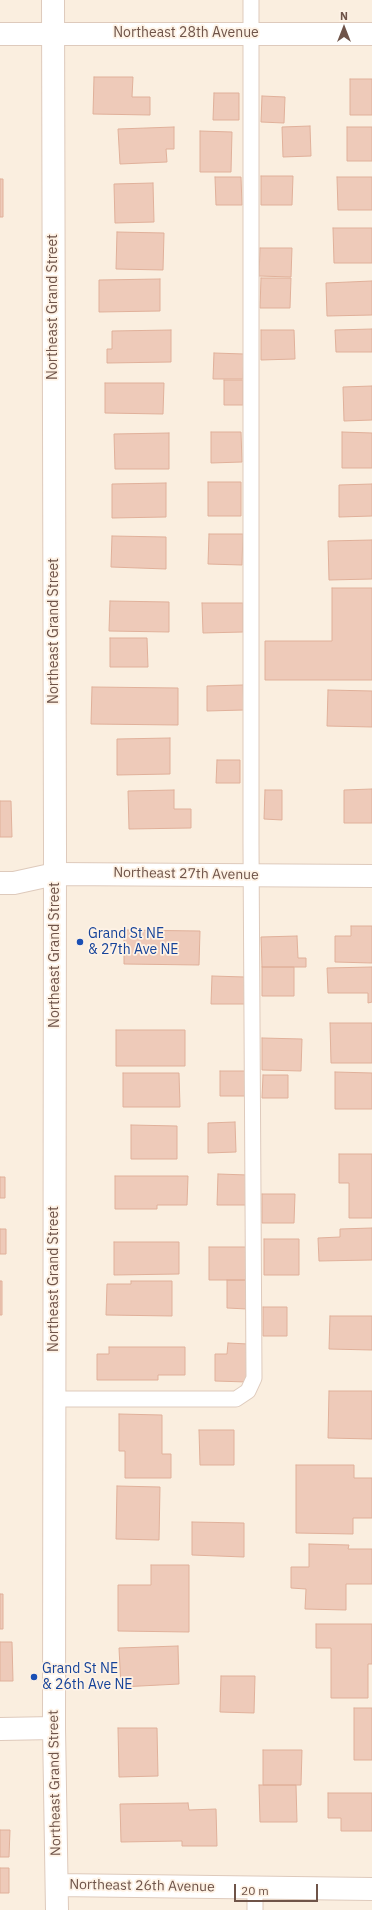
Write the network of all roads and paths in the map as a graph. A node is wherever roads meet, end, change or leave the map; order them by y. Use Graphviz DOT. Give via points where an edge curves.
graph roads {
  1 [pos="53,0"];
  2 [pos="251,0"];
  3 [pos="53,33"];
  4 [pos="0,34"];
  5 [pos="251,34"];
  6 [pos="372,34"];
  7 [pos="55,874"];
  8 [pos="251,875"];
  9 [pos="372,876"];
  10 [pos="0,882"];
  11 [pos="54,1399"];
  12 [pos="54,1728"];
  13 [pos="0,1729"];
  14 [pos="57,1885"];
  15 [pos="255,1888"];
  16 [pos="372,1888"];
  17 [pos="57,1910"];
  18 [pos="255,1910"];
  1 -- 3 [label="street, Northeast Grand Street"];
  2 -- 5 [label="lane"];
  3 -- 4 [label="street, Northeast 28th Avenue"];
  3 -- 5 [label="street, Northeast 28th Avenue"];
  3 -- 7 [label="street, Northeast Grand Street"];
  5 -- 6 [label="street, Northeast 28th Avenue"];
  5 -- 8 [label="lane"];
  7 -- 8 [label="street, Northeast 27th Avenue"];
  7 -- 10 [label="street, Northeast 27th Avenue" via="14,882"];
  7 -- 11 [label="street, Northeast Grand Street"];
  8 -- 9 [label="street, Northeast 27th Avenue"];
  8 -- 11 [label="lane" via="254,1378 248,1391 236,1399"];
  11 -- 12 [label="street, Northeast Grand Street"];
  12 -- 13 [label="street"];
  12 -- 14 [label="street, Northeast Grand Street"];
  14 -- 15 [label="street, Northeast 26th Avenue"];
  14 -- 17 [label="street, Northeast Grand Street"];
  15 -- 16 [label="street, Northeast 26th Avenue"];
  15 -- 18 [label="lane"];
}
